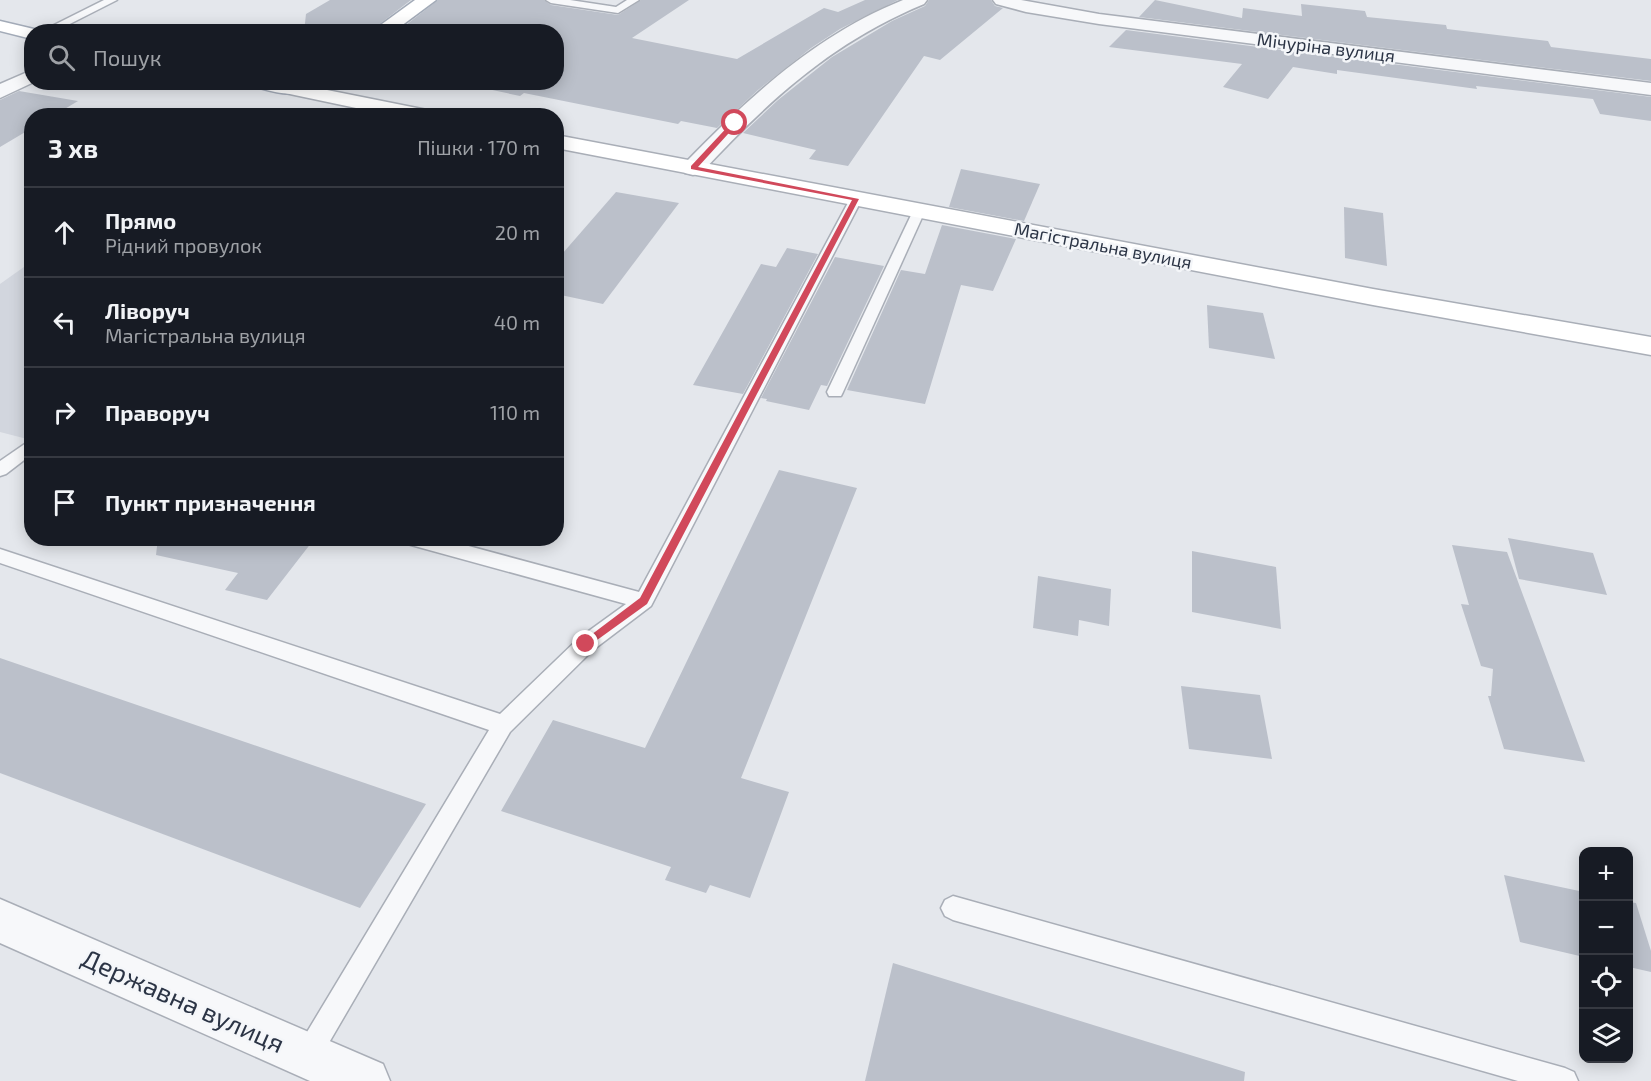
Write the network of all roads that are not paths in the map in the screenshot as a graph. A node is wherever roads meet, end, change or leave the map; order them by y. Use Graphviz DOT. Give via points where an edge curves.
graph roads {
  1 [pos="112,0"];
  2 [pos="427,0"];
  3 [pos="551,0"];
  4 [pos="634,0"];
  5 [pos="918,0"];
  6 [pos="1002,0"];
  7 [pos="62,24"];
  8 [pos="392,24"];
  9 [pos="0,26"];
  10 [pos="24,32"];
  11 [pos="24,80"];
  12 [pos="1651,89"];
  13 [pos="314,90"];
  14 [pos="0,92"];
  15 [pos="392,108"];
  16 [pos="564,143"];
  17 [pos="693,168"];
  18 [pos="856,199"];
  19 [pos="919,211"];
  20 [pos="1651,346"];
  21 [pos="835,392"];
  22 [pos="24,451"];
  23 [pos="0,470"];
  24 [pos="441,546"];
  25 [pos="2,558"];
  26 [pos="644,601"];
  27 [pos="503,725"];
  28 [pos="953,908"];
  29 [pos="0,921"];
  30 [pos="307,1056"];
  31 [pos="366,1081"];
  32 [pos="1565,1081"];
  1 -- 7 [label="lane"];
  2 -- 8 [label="main road"];
  3 -- 4 [label="lane" via="618,10"];
  5 -- 17 [label="street" via="840,38 783,78"];
  6 -- 12 [label="street, Мічуріна вулиця" via="1099,19"];
  9 -- 10 [label="main road"];
  11 -- 14 [label="street"];
  13 -- 15 [label="main road"];
  16 -- 17 [label="main road, Магістральна вулиця"];
  17 -- 18 [label="main road, Магістральна вулиця"];
  18 -- 19 [label="main road, Магістральна вулиця"];
  18 -- 26 [label="lane"];
  19 -- 20 [label="main road, Магістральна вулиця"];
  19 -- 21 [label="lane"];
  22 -- 23 [label="lane"];
  24 -- 26 [label="lane"];
  25 -- 27 [label="lane"];
  26 -- 27 [label="lane" via="586,644"];
  27 -- 30 [label="lane"];
  28 -- 32 [label="lane"];
  29 -- 30 [label="street, Державна вулиця"];
  30 -- 31 [label="street, Державна вулиця"];
}
